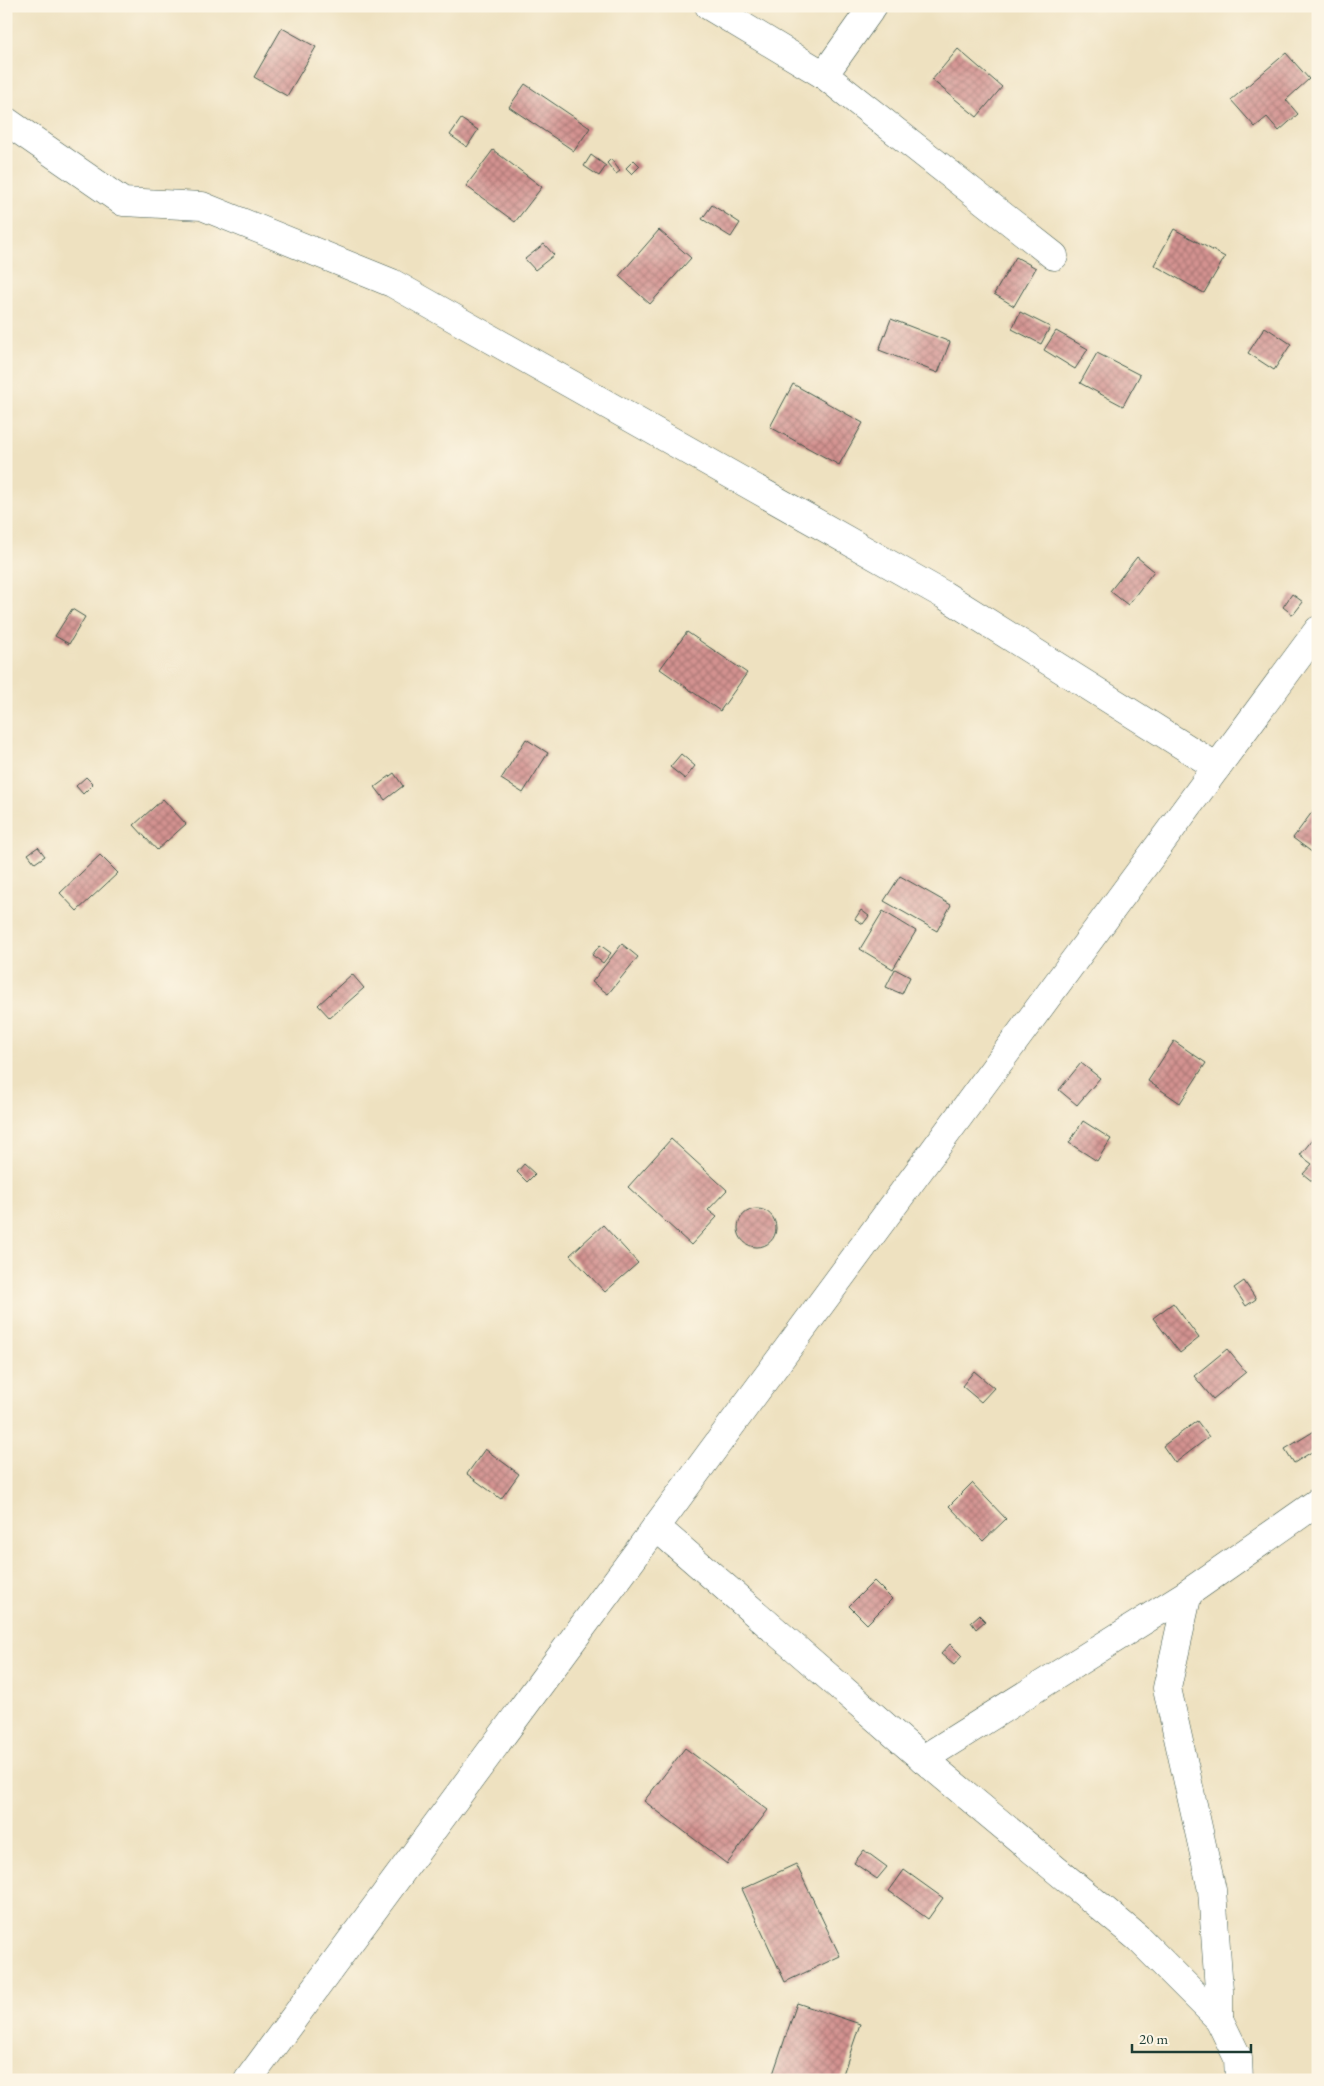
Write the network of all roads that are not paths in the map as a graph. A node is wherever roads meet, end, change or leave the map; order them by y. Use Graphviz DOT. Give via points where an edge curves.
graph roads {
  1 [pos="709,6"];
  2 [pos="873,6"];
  3 [pos="824,75"];
  4 [pos="6,121"];
  5 [pos="1054,256"];
  6 [pos="1318,630"];
  7 [pos="1217,767"];
  8 [pos="1318,1502"];
  9 [pos="656,1527"];
  10 [pos="1188,1594"];
  11 [pos="923,1759"];
  12 [pos="1219,2019"];
  13 [pos="248,2080"];
  14 [pos="1239,2080"];
  1 -- 3 [label="street"];
  2 -- 3 [label="street"];
  3 -- 5 [label="street"];
  4 -- 7 [label="street" via="122,202 202,206 392,283 944,595"];
  6 -- 7 [label="street"];
  7 -- 9 [label="street"];
  8 -- 10 [label="street"];
  9 -- 11 [label="street"];
  9 -- 13 [label="street"];
  10 -- 11 [label="street"];
  10 -- 12 [label="street" via="1167,1688 1212,1890"];
  11 -- 12 [label="street" via="1138,1938"];
  12 -- 14 [label="street" via="1238,2058"];
}
